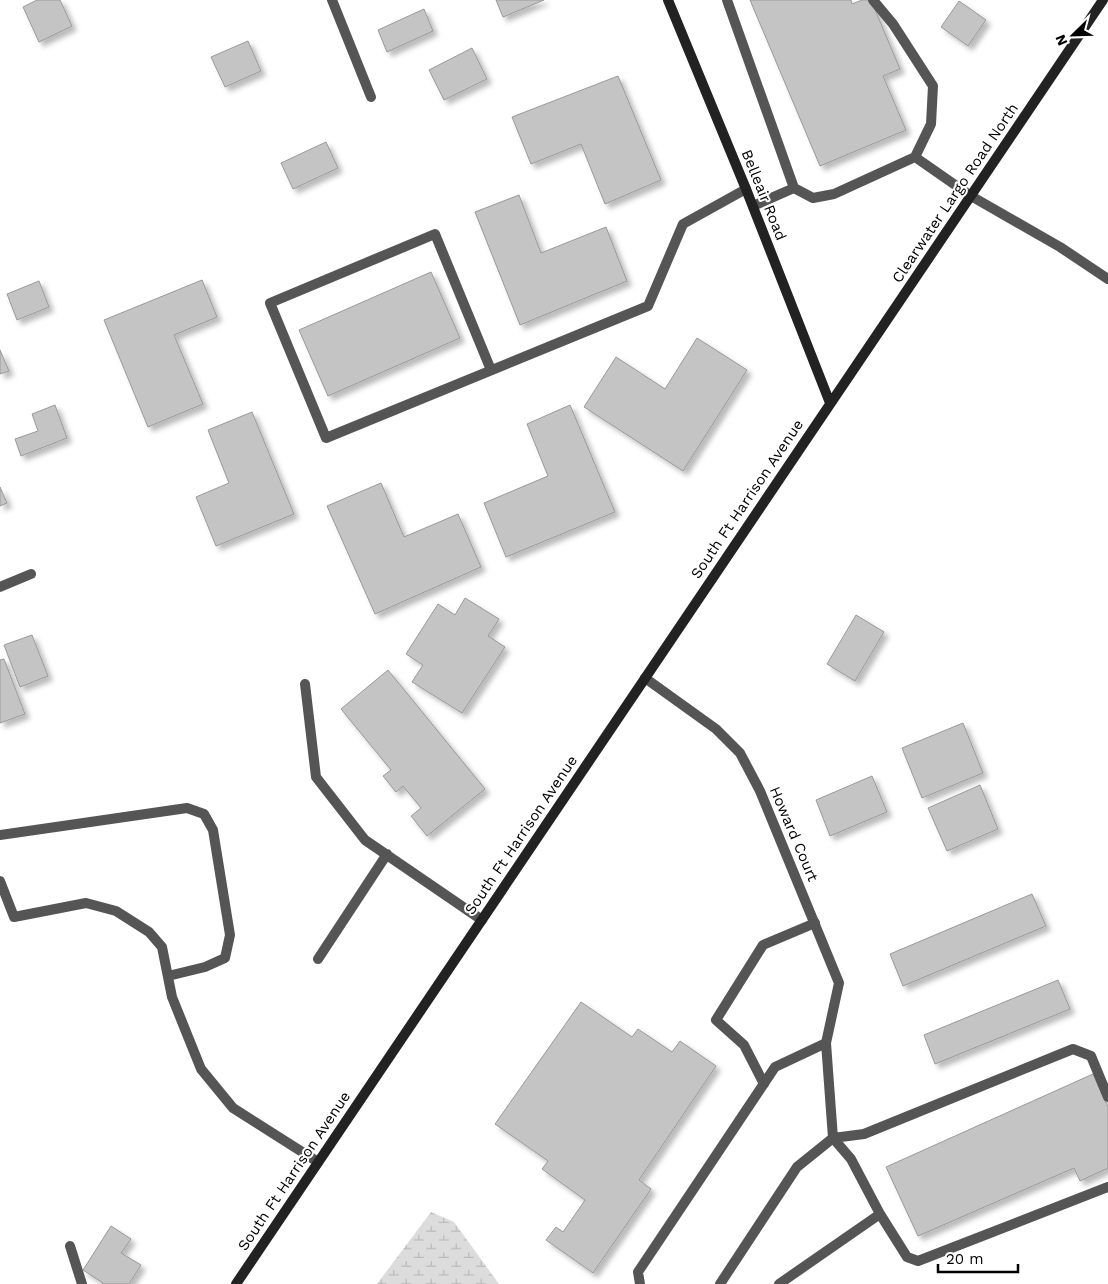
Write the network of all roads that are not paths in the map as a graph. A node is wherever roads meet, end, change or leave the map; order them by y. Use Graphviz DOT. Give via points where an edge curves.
graph roads {
  1 [pos="332,0"];
  2 [pos="668,0"];
  3 [pos="726,0"];
  4 [pos="873,0"];
  5 [pos="1103,0"];
  6 [pos="371,97"];
  7 [pos="915,157"];
  8 [pos="794,188"];
  9 [pos="746,189"];
  10 [pos="972,196"];
  11 [pos="753,206"];
  12 [pos="1108,279"];
  13 [pos="492,370"];
  14 [pos="830,403"];
  15 [pos="31,574"];
  16 [pos="0,588"];
  17 [pos="645,678"];
  18 [pos="305,684"];
  19 [pos="0,835"];
  20 [pos="387,854"];
  21 [pos="0,881"];
  22 [pos="482,920"];
  23 [pos="815,923"];
  24 [pos="318,958"];
  25 [pos="168,976"];
  26 [pos="826,1043"];
  27 [pos="764,1084"];
  28 [pos="1108,1097"];
  29 [pos="833,1138"];
  30 [pos="318,1162"];
  31 [pos="1108,1187"];
  32 [pos="880,1214"];
  33 [pos="70,1246"];
  34 [pos="82,1284"];
  35 [pos="236,1284"];
  36 [pos="640,1284"];
  37 [pos="720,1284"];
  38 [pos="779,1284"];
  1 -- 6 [label="street"];
  2 -- 9 [label="main road, Belleair Road"];
  3 -- 8 [label="street"];
  4 -- 7 [label="street" via="933,86 931,124"];
  5 -- 10 [label="main road, Clearwater Largo Road North"];
  7 -- 8 [label="street" via="834,194 813,198"];
  7 -- 10 [label="street"];
  8 -- 11 [label="street"];
  9 -- 11 [label="main road, Belleair Road"];
  9 -- 13 [label="street" via="683,224 648,306"];
  10 -- 12 [label="street"];
  10 -- 14 [label="main road, Clearwater Largo Road North"];
  11 -- 14 [label="main road, Belleair Road"];
  13 -- 13 [label="street" via="326,438 270,303 435,234"];
  14 -- 17 [label="main road, South Ft Harrison Avenue"];
  15 -- 16 [label="street"];
  17 -- 22 [label="main road, South Ft Harrison Avenue"];
  17 -- 23 [label="street, Howard Court" via="716,729 740,753 760,791"];
  18 -- 20 [label="street" via="316,777 365,840"];
  19 -- 25 [label="street" via="187,808 204,814 213,830 230,936 225,958 206,967"];
  20 -- 22 [label="street"];
  20 -- 24 [label="street"];
  21 -- 25 [label="street" via="14,917 86,903 116,911 148,932 162,947"];
  22 -- 30 [label="main road, South Ft Harrison Avenue"];
  23 -- 26 [label="street, Howard Court" via="839,983"];
  23 -- 27 [label="street" via="763,945 716,1020 744,1045"];
  25 -- 30 [label="street" via="172,997 201,1069 233,1108"];
  26 -- 27 [label="street" via="775,1067"];
  26 -- 29 [label="street, Howard Court"];
  27 -- 36 [label="street" via="638,1272"];
  28 -- 29 [label="street" via="1091,1056 1073,1049 864,1134"];
  29 -- 32 [label="street" via="851,1159"];
  29 -- 37 [label="street" via="797,1168"];
  30 -- 35 [label="main road, South Ft Harrison Avenue"];
  31 -- 32 [label="street" via="918,1261 906,1257"];
  32 -- 38 [label="street"];
  33 -- 34 [label="street"];
}
